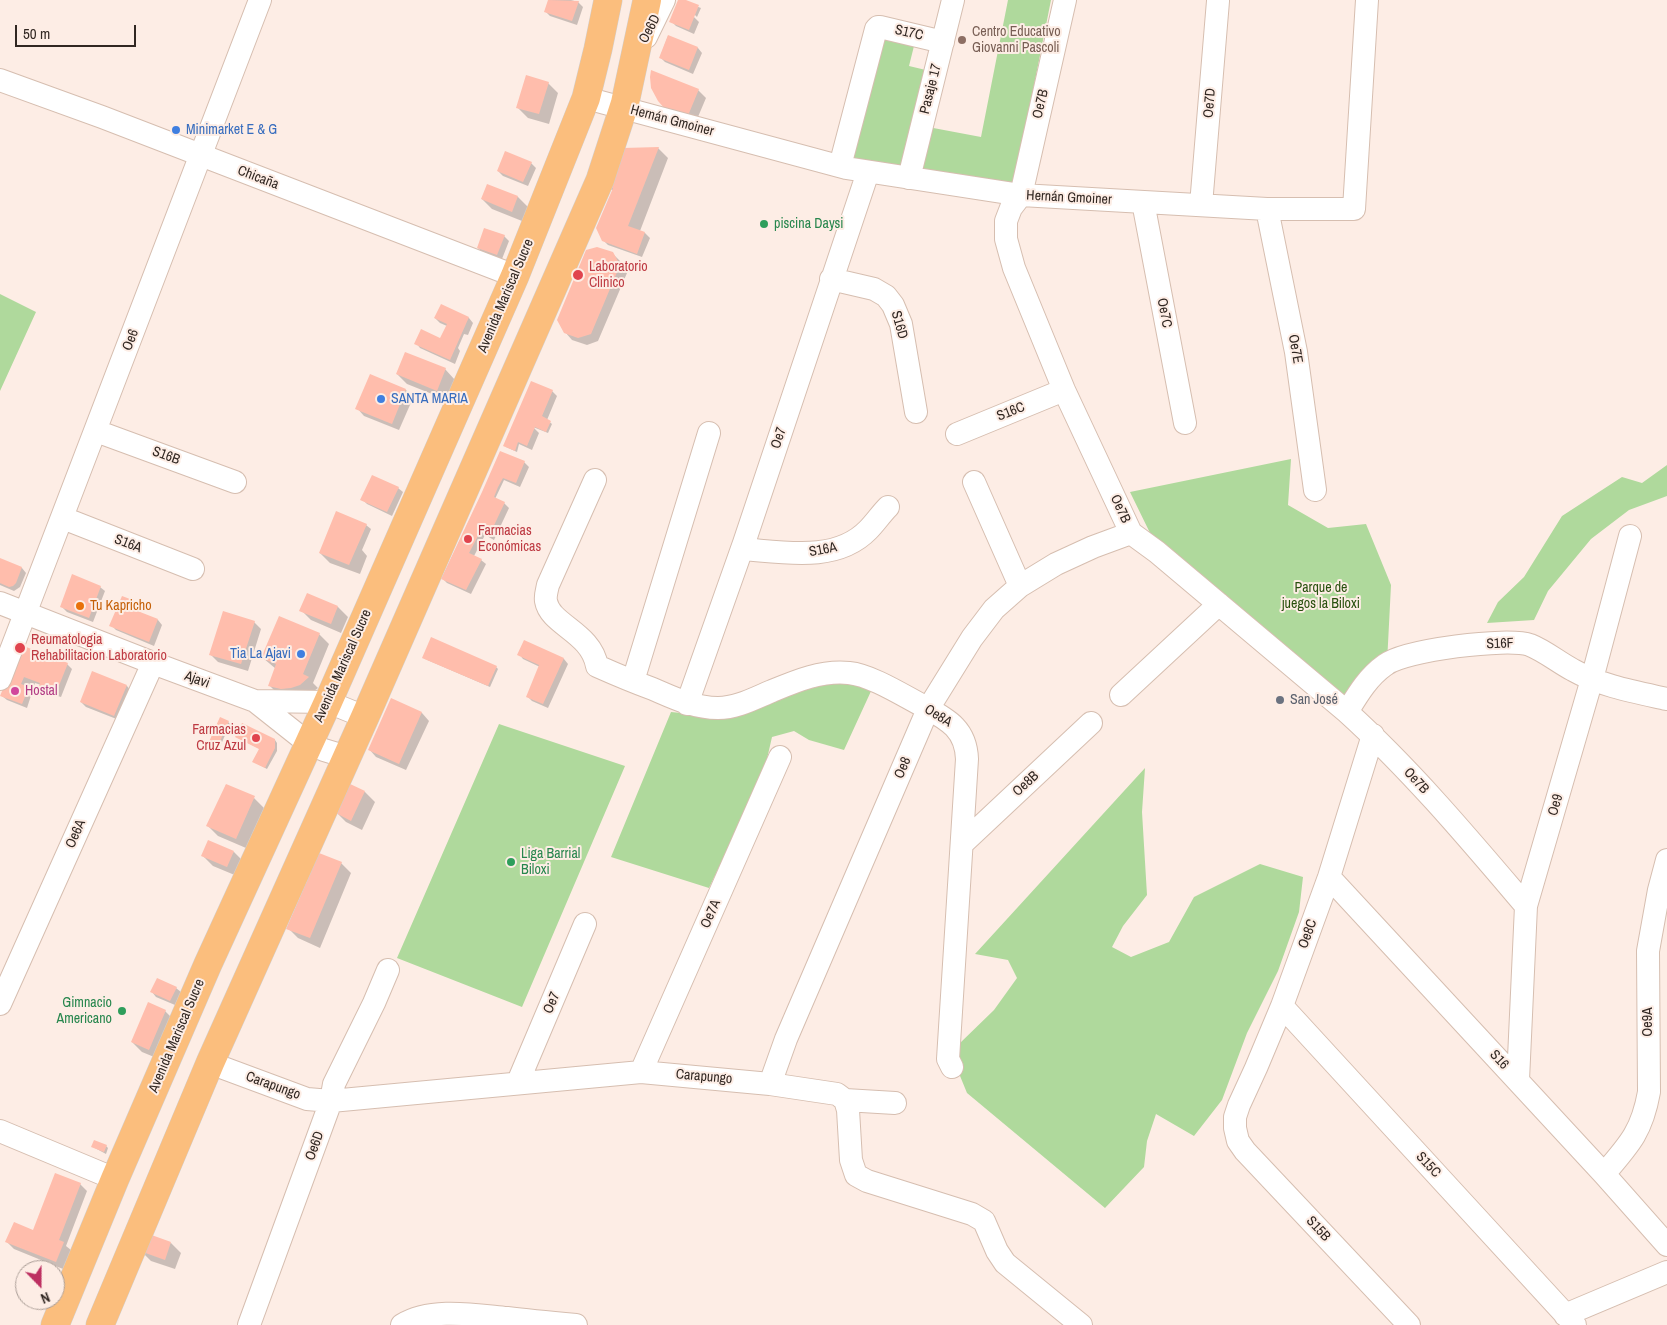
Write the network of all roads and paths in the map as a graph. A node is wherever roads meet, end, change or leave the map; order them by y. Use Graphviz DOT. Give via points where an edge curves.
graph roads {
  1 [pos="260,0"];
  2 [pos="608,0"];
  3 [pos="647,0"];
  4 [pos="664,0"];
  5 [pos="953,0"];
  6 [pos="1065,0"];
  7 [pos="1367,0"];
  8 [pos="1218,1"];
  9 [pos="943,42"];
  10 [pos="635,58"];
  11 [pos="0,80"];
  12 [pos="586,98"];
  13 [pos="623,108"];
  14 [pos="200,156"];
  15 [pos="840,166"];
  16 [pos="868,172"];
  17 [pos="909,178"];
  18 [pos="1021,195"];
  19 [pos="1143,202"];
  20 [pos="1201,205"];
  21 [pos="1267,209"];
  22 [pos="515,276"];
  23 [pos="831,279"];
  24 [pos="1064,390"];
  25 [pos="916,412"];
  26 [pos="1185,423"];
  27 [pos="96,431"];
  28 [pos="709,433"];
  29 [pos="957,434"];
  30 [pos="595,480"];
  31 [pos="235,482"];
  32 [pos="974,482"];
  33 [pos="1315,490"];
  34 [pos="888,506"];
  35 [pos="62,518"];
  36 [pos="1131,533"];
  37 [pos="1630,536"];
  38 [pos="742,549"];
  39 [pos="193,569"];
  40 [pos="1020,586"];
  41 [pos="0,603"];
  42 [pos="1219,604"];
  43 [pos="27,612"];
  44 [pos="153,663"];
  45 [pos="0,679"];
  46 [pos="1592,679"];
  47 [pos="633,681"];
  48 [pos="1121,696"];
  49 [pos="1667,699"];
  50 [pos="255,701"];
  51 [pos="328,702"];
  52 [pos="687,704"];
  53 [pos="928,709"];
  54 [pos="1347,712"];
  55 [pos="365,717"];
  56 [pos="1091,724"];
  57 [pos="1373,735"];
  58 [pos="308,743"];
  59 [pos="347,757"];
  60 [pos="780,757"];
  61 [pos="962,844"];
  62 [pos="1667,860"];
  63 [pos="1329,877"];
  64 [pos="1526,906"];
  65 [pos="585,924"];
  66 [pos="388,970"];
  67 [pos="0,1004"];
  68 [pos="1282,1006"];
  69 [pos="210,1063"];
  70 [pos="952,1068"];
  71 [pos="641,1072"];
  72 [pos="1518,1080"];
  73 [pos="518,1082"];
  74 [pos="770,1084"];
  75 [pos="845,1100"];
  76 [pos="331,1101"];
  77 [pos="895,1103"];
  78 [pos="1234,1128"];
  79 [pos="0,1131"];
  80 [pos="1604,1174"];
  81 [pos="115,1179"];
  82 [pos="1667,1245"];
  83 [pos="1667,1272"];
  84 [pos="467,1320"];
  85 [pos="1570,1320"];
  86 [pos="56,1325"];
  87 [pos="100,1325"];
  88 [pos="249,1325"];
  89 [pos="402,1325"];
  90 [pos="576,1325"];
  91 [pos="1081,1325"];
  92 [pos="1409,1325"];
  1 -- 14 [label="street, Oe6"];
  2 -- 12 [label="main road, Avenida Mariscal Sucre"];
  3 -- 10 [label="main road"];
  4 -- 10 [label="street, Oe6D"];
  5 -- 9 [label="street, Pasaje 17"];
  6 -- 18 [label="street, Oe7B"];
  7 -- 21 [label="street, Hernán Gmoiner" via="1354,209"];
  8 -- 20 [label="street, Oe7D"];
  9 -- 15 [label="street, S17C" via="880,27 876,29"];
  9 -- 17 [label="street, Pasaje 17"];
  10 -- 13 [label="main road"];
  11 -- 14 [label="street, Chicaña"];
  12 -- 13 [label="street, Hernán Gmoiner"];
  12 -- 22 [label="main road, Avenida Mariscal Sucre"];
  13 -- 15 [label="street, Hernán Gmoiner"];
  13 -- 55 [label="main road" via="600,180"];
  14 -- 22 [label="street, Chicaña"];
  14 -- 27 [label="street, Oe6"];
  15 -- 16 [label="street, Hernán Gmoiner"];
  16 -- 17 [label="street, Hernán Gmoiner"];
  16 -- 23 [label="street, Oe7"];
  17 -- 18 [label="street, Hernán Gmoiner"];
  18 -- 19 [label="street, Hernán Gmoiner"];
  18 -- 24 [label="street, Oe7B" via="1006,221 1006,240 1014,268"];
  19 -- 20 [label="street, Hernán Gmoiner"];
  19 -- 26 [label="street, Oe7C"];
  20 -- 21 [label="street, Hernán Gmoiner"];
  21 -- 33 [label="street, Oe7E" via="1296,352"];
  22 -- 51 [label="main road, Avenida Mariscal Sucre"];
  23 -- 25 [label="street, S16D" via="874,289 893,305 901,324"];
  23 -- 38 [label="street, Oe7"];
  24 -- 29 [label="street, S16C"];
  24 -- 36 [label="street, Oe7B"];
  27 -- 31 [label="street, S16B"];
  27 -- 35 [label="street, Oe6"];
  28 -- 47 [label="street"];
  30 -- 47 [label="street, Oe8A" via="548,585 546,599 552,613 590,647 597,666"];
  32 -- 40 [label="street"];
  34 -- 38 [label="street, S16A" via="867,532 829,551 806,554"];
  35 -- 39 [label="street, S16A"];
  35 -- 43 [label="street, Oe6"];
  36 -- 40 [label="street, Oe8" via="1056,564"];
  36 -- 42 [label="street, Oe7B"];
  37 -- 46 [label="street, Oe9"];
  38 -- 52 [label="street, Oe7"];
  40 -- 53 [label="street, Oe8" via="994,609 972,638"];
  41 -- 43 [label="street, Ajavi"];
  42 -- 48 [label="street"];
  42 -- 54 [label="street, Oe7B"];
  43 -- 44 [label="street, Ajavi"];
  43 -- 45 [label="street, Oe6"];
  44 -- 50 [label="street, Ajavi"];
  44 -- 67 [label="street, Oe6A"];
  46 -- 49 [label="street, S16F"];
  46 -- 54 [label="street, S16F" via="1529,645 1512,642 1446,648 1415,653 1387,663 1371,676"];
  46 -- 64 [label="street, Oe9"];
  47 -- 52 [label="street, Oe8A"];
  50 -- 51 [label="street, Ajavi"];
  50 -- 58 [label="street, Ajavi"];
  51 -- 55 [label="street, Ajavi"];
  51 -- 58 [label="main road, Avenida Mariscal Sucre"];
  52 -- 53 [label="street, Oe8A" via="719,708 735,706 801,679 850,673 868,678"];
  53 -- 61 [label="street, Oe8A" via="956,727 967,751"];
  53 -- 74 [label="street, Oe8" via="786,1039"];
  54 -- 57 [label="street, Oe7B"];
  55 -- 59 [label="main road"];
  56 -- 61 [label="street, Oe8B"];
  57 -- 63 [label="street, Oe8C"];
  57 -- 64 [label="street, Oe7B"];
  58 -- 59 [label="street, Ajavi"];
  58 -- 81 [label="main road, Avenida Mariscal Sucre"];
  59 -- 69 [label="main road"];
  60 -- 71 [label="street, Oe7A"];
  61 -- 70 [label="street, Oe8A" via="948,1059"];
  62 -- 80 [label="street, Oe9A" via="1648,952 1649,1092 1645,1113 1624,1152"];
  63 -- 68 [label="street, Oe8C"];
  63 -- 72 [label="street, S16"];
  64 -- 72 [label="street, Oe9"];
  65 -- 73 [label="street, Oe7"];
  66 -- 76 [label="street, Oe6D" via="334,1084"];
  68 -- 78 [label="street, Oe8C" via="1239,1106"];
  68 -- 85 [label="street, S15C"];
  69 -- 76 [label="street, Carapungo" via="307,1099"];
  69 -- 87 [label="main road"];
  71 -- 73 [label="street, Carapungo"];
  71 -- 74 [label="street, Carapungo"];
  72 -- 80 [label="street, S16"];
  73 -- 76 [label="street, Carapungo"];
  74 -- 75 [label="street, Carapungo" via="838,1094"];
  75 -- 77 [label="street, Carapungo"];
  75 -- 91 [label="street" via="851,1160 856,1174 867,1181 972,1214 984,1221 1005,1263"];
  76 -- 88 [label="street, Oe6D"];
  78 -- 92 [label="street, S15B" via="1245,1151"];
  79 -- 81 [label="street"];
  80 -- 82 [label="street, S16"];
  81 -- 86 [label="main road, Avenida Mariscal Sucre"];
  83 -- 85 [label="street"];
  84 -- 89 [label="street" via="436,1314"];
  84 -- 90 [label="street"];
}
